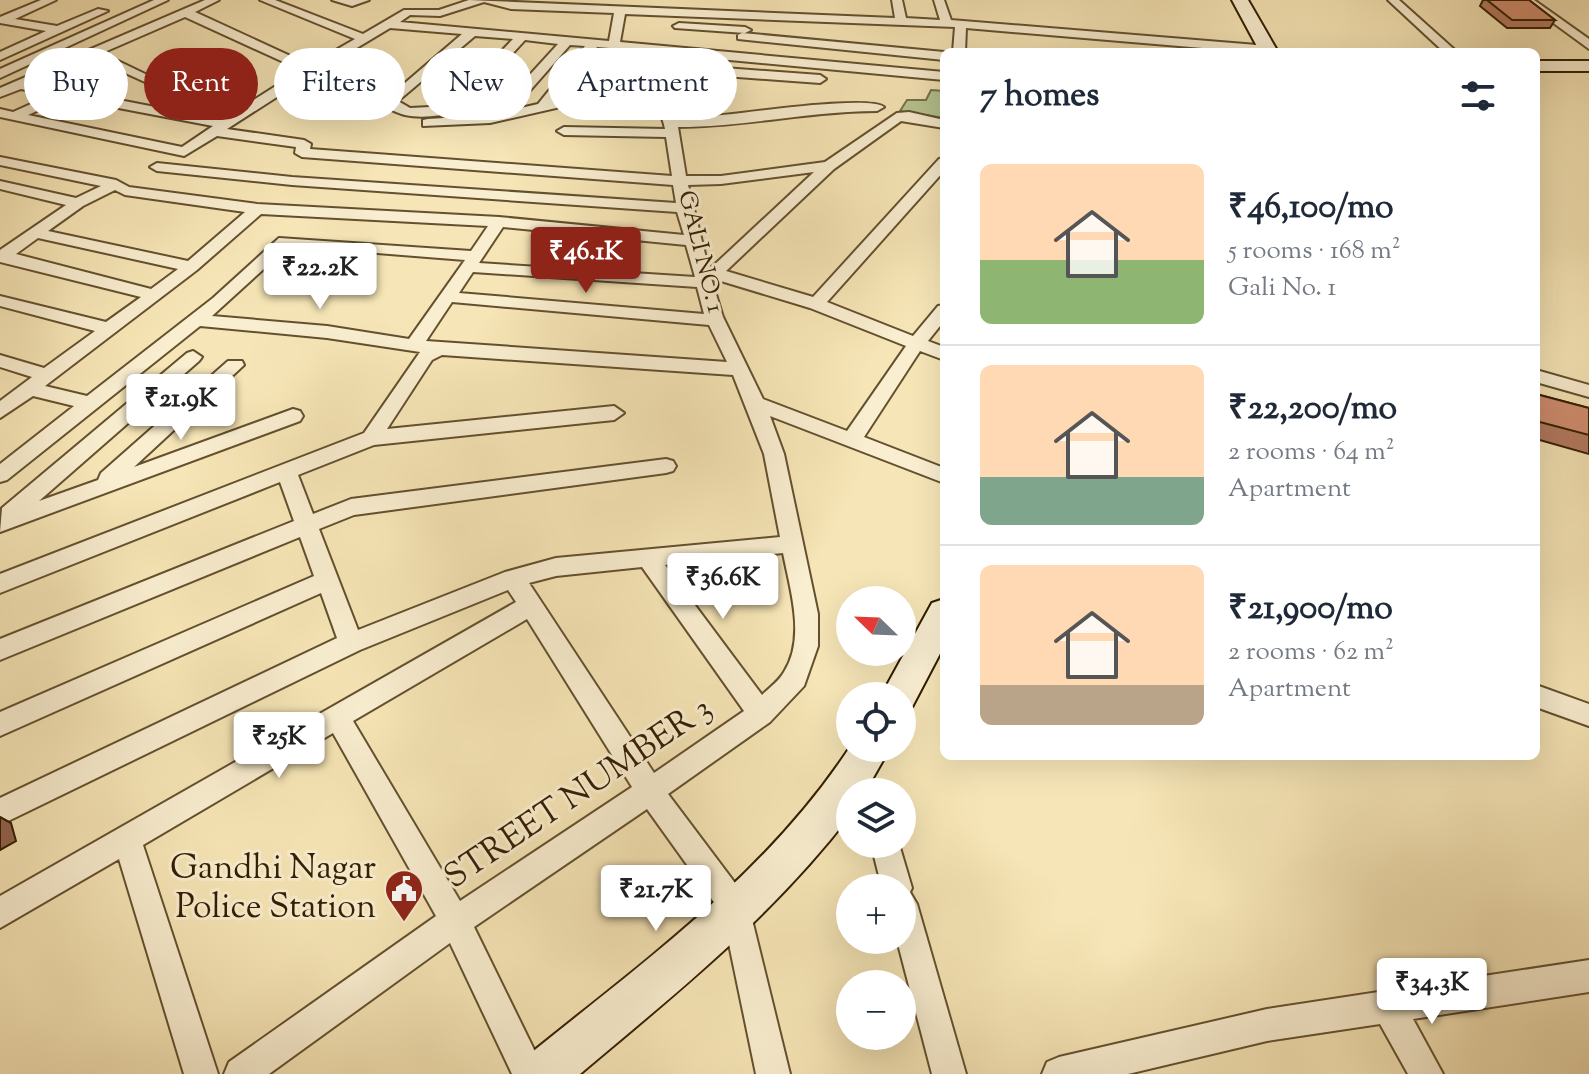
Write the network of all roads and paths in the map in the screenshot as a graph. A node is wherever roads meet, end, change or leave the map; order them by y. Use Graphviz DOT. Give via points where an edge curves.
graph roads {
  1 [pos="51,0"];
  2 [pos="163,0"];
  3 [pos="214,0"];
  4 [pos="265,0"];
  5 [pos="337,0"];
  6 [pos="364,0"];
  7 [pos="480,0"];
  8 [pos="487,0"];
  9 [pos="700,0"];
  10 [pos="897,0"];
  11 [pos="939,0"];
  12 [pos="1240,0"];
  13 [pos="1393,0"];
  14 [pos="1527,0"];
  15 [pos="396,1"];
  16 [pos="115,6"];
  17 [pos="511,6"];
  18 [pos="734,6"];
  19 [pos="411,10"];
  20 [pos="187,13"];
  21 [pos="619,14"];
  22 [pos="753,14"];
  23 [pos="55,15"];
  24 [pos="1,20"];
  25 [pos="508,21"];
  26 [pos="901,21"];
  27 [pos="387,24"];
  28 [pos="947,24"];
  29 [pos="961,24"];
  30 [pos="31,25"];
  31 [pos="58,30"];
  32 [pos="473,31"];
  33 [pos="11,33"];
  34 [pos="744,33"];
  35 [pos="84,35"];
  36 [pos="523,36"];
  37 [pos="363,38"];
  38 [pos="568,40"];
  39 [pos="594,43"];
  40 [pos="114,44"];
  41 [pos="614,45"];
  42 [pos="1589,45"];
  43 [pos="105,48"];
  44 [pos="347,48"];
  45 [pos="512,48"];
  46 [pos="590,48"];
  47 [pos="616,48"];
  48 [pos="644,48"];
  49 [pos="736,48"];
  50 [pos="959,48"];
  51 [pos="1222,48"];
  52 [pos="1267,48"];
  53 [pos="1447,48"];
  54 [pos="274,55"];
  55 [pos="0,56"];
  56 [pos="940,56"];
  57 [pos="737,57"];
  58 [pos="1540,66"];
  59 [pos="1586,68"];
  60 [pos="737,73"];
  61 [pos="0,74"];
  62 [pos="940,76"];
  63 [pos="532,80"];
  64 [pos="834,80"];
  65 [pos="849,82"];
  66 [pos="24,84"];
  67 [pos="21,85"];
  68 [pos="24,86"];
  69 [pos="940,88"];
  70 [pos="405,90"];
  71 [pos="0,93"];
  72 [pos="274,94"];
  73 [pos="548,101"];
  74 [pos="548,105"];
  75 [pos="544,106"];
  76 [pos="877,107"];
  77 [pos="128,108"];
  78 [pos="7,114"];
  79 [pos="669,120"];
  80 [pos="0,122"];
  81 [pos="428,123"];
  82 [pos="940,123"];
  83 [pos="218,128"];
  84 [pos="672,128"];
  85 [pos="564,131"];
  86 [pos="184,152"];
  87 [pos="0,161"];
  88 [pos="829,166"];
  89 [pos="940,166"];
  90 [pos="157,167"];
  91 [pos="682,181"];
  92 [pos="0,185"];
  93 [pos="121,188"];
  94 [pos="78,203"];
  95 [pos="684,208"];
  96 [pos="257,209"];
  97 [pos="499,222"];
  98 [pos="37,233"];
  99 [pos="693,241"];
  100 [pos="1,256"];
  101 [pos="472,261"];
  102 [pos="191,267"];
  103 [pos="708,275"];
  104 [pos="154,295"];
  105 [pos="448,297"];
  106 [pos="0,301"];
  107 [pos="816,304"];
  108 [pos="940,315"];
  109 [pos="196,320"];
  110 [pos="716,320"];
  111 [pos="110,329"];
  112 [pos="917,343"];
  113 [pos="414,345"];
  114 [pos="439,349"];
  115 [pos="940,352"];
  116 [pos="193,357"];
  117 [pos="0,361"];
  118 [pos="235,365"];
  119 [pos="739,369"];
  120 [pos="48,376"];
  121 [pos="1540,377"];
  122 [pos="31,389"];
  123 [pos="1589,391"];
  124 [pos="756,403"];
  125 [pos="92,404"];
  126 [pos="0,411"];
  127 [pos="614,413"];
  128 [pos="293,416"];
  129 [pos="371,438"];
  130 [pos="852,439"];
  131 [pos="666,466"];
  132 [pos="286,471"];
  133 [pos="940,474"];
  134 [pos="0,475"];
  135 [pos="98,487"];
  136 [pos="0,523"];
  137 [pos="307,524"];
  138 [pos="792,544"];
  139 [pos="646,556"];
  140 [pos="513,578"];
  141 [pos="328,580"];
  142 [pos="0,584"];
  143 [pos="532,604"];
  144 [pos="940,620"];
  145 [pos="351,643"];
  146 [pos="0,650"];
  147 [pos="795,678"];
  148 [pos="907,682"];
  149 [pos="1540,697"];
  150 [pos="761,714"];
  151 [pos="1589,715"];
  152 [pos="337,717"];
  153 [pos="0,724"];
  154 [pos="868,768"];
  155 [pos="650,791"];
  156 [pos="0,812"];
  157 [pos="127,839"];
  158 [pos="737,909"];
  159 [pos="0,913"];
  160 [pos="455,921"];
  161 [pos="916,954"];
  162 [pos="1589,976"];
  163 [pos="1388,1006"];
  164 [pos="201,1074"];
  165 [pos="241,1074"];
  166 [pos="529,1074"];
  167 [pos="543,1074"];
  168 [pos="773,1074"];
  169 [pos="949,1074"];
  170 [pos="1059,1074"];
  171 [pos="1426,1074"];
  1 -- 24 [label="street"];
  2 -- 35 [label="street"];
  3 -- 20 [label="street"];
  4 -- 37 [label="street"];
  5 -- 6 [label="street"];
  7 -- 19 [label="street" via="440,13"];
  8 -- 17 [label="street"];
  9 -- 21 [label="street"];
  10 -- 26 [label="street"];
  11 -- 28 [label="street"];
  12 -- 52 [label="street"];
  13 -- 53 [label="street"];
  14 -- 42 [label="street"];
  15 -- 19 [label="street"];
  16 -- 31 [label="street"];
  17 -- 21 [label="street"];
  17 -- 25 [label="street" via="486,17"];
  18 -- 21 [label="street"];
  18 -- 22 [label="street"];
  19 -- 27 [label="street"];
  20 -- 40 [label="street"];
  20 -- 54 [label="street"];
  21 -- 34 [label="street"];
  21 -- 41 [label="street"];
  22 -- 26 [label="street" via="855,14"];
  22 -- 34 [label="street"];
  23 -- 30 [label="street"];
  24 -- 30 [label="street"];
  26 -- 28 [label="street"];
  27 -- 32 [label="street"];
  27 -- 37 [label="street"];
  28 -- 29 [label="street"];
  29 -- 50 [label="street"];
  29 -- 51 [label="street" via="1017,35"];
  30 -- 31 [label="street"];
  30 -- 33 [label="street"];
  31 -- 35 [label="street"];
  31 -- 55 [label="street"];
  32 -- 36 [label="street"];
  32 -- 70 [label="street"];
  34 -- 49 [label="street"];
  34 -- 56 [label="street"];
  35 -- 40 [label="street"];
  35 -- 61 [label="street"];
  36 -- 38 [label="street"];
  36 -- 45 [label="street"];
  37 -- 44 [label="street"];
  38 -- 39 [label="street"];
  38 -- 63 [label="street"];
  39 -- 41 [label="street"];
  39 -- 46 [label="street"];
  40 -- 43 [label="street"];
  41 -- 47 [label="street, GALI NO. 1"];
  41 -- 48 [label="street"];
  57 -- 62 [label="street"];
  58 -- 59 [label="street"];
  60 -- 64 [label="street"];
  65 -- 69 [label="street"];
  66 -- 67 [label="street"];
  67 -- 68 [label="street"];
  67 -- 71 [label="street"];
  72 -- 83 [label="street"];
  73 -- 75 [label="street"];
  74 -- 75 [label="street"];
  75 -- 81 [label="street" via="490,119"];
  76 -- 84 [label="street" via="814,108"];
  77 -- 83 [label="street"];
  78 -- 80 [label="street"];
  78 -- 86 [label="street"];
  79 -- 84 [label="street, GALI NO. 1"];
  82 -- 88 [label="street" via="900,116"];
  83 -- 86 [label="street"];
  83 -- 91 [label="street" via="304,144 302,153"];
  84 -- 85 [label="street" via="620,135"];
  84 -- 91 [label="street, GALI NO. 1"];
  86 -- 90 [label="street"];
  87 -- 93 [label="street"];
  88 -- 91 [label="street"];
  88 -- 103 [label="street"];
  89 -- 107 [label="street"];
  90 -- 93 [label="street"];
  90 -- 95 [label="street"];
  91 -- 95 [label="street, GALI NO. 1"];
  92 -- 94 [label="street"];
  93 -- 94 [label="street"];
  93 -- 96 [label="street"];
  94 -- 98 [label="street"];
  95 -- 99 [label="street, GALI NO. 1"];
  96 -- 97 [label="street"];
  96 -- 102 [label="street"];
  97 -- 99 [label="street"];
  97 -- 101 [label="street"];
  98 -- 100 [label="street"];
  98 -- 102 [label="street"];
  99 -- 103 [label="street, GALI NO. 1"];
  100 -- 104 [label="street"];
  101 -- 103 [label="street"];
  101 -- 105 [label="street"];
  101 -- 109 [label="street" via="285,241"];
  102 -- 104 [label="street"];
  103 -- 107 [label="street"];
  103 -- 110 [label="street, GALI NO. 1"];
  104 -- 111 [label="street"];
  105 -- 110 [label="street"];
  105 -- 113 [label="street"];
  106 -- 111 [label="street"];
  107 -- 112 [label="street"];
  108 -- 112 [label="street"];
  109 -- 113 [label="street"];
  109 -- 125 [label="street"];
  110 -- 119 [label="street, GALI NO. 1"];
  111 -- 120 [label="street"];
  112 -- 115 [label="street"];
  112 -- 130 [label="street"];
  113 -- 114 [label="street"];
  114 -- 119 [label="street"];
  114 -- 129 [label="street" via="426,356"];
  116 -- 136 [label="street"];
  117 -- 120 [label="street"];
  118 -- 135 [label="street"];
  119 -- 124 [label="street, GALI NO. 1"];
  120 -- 122 [label="street"];
  121 -- 123 [label="street"];
  122 -- 125 [label="street"];
  122 -- 126 [label="street"];
  124 -- 130 [label="street"];
  124 -- 138 [label="street, GALI NO. 1" via="774,454"];
  125 -- 134 [label="street"];
  127 -- 129 [label="street"];
  128 -- 135 [label="street"];
  129 -- 132 [label="street"];
  130 -- 133 [label="street"];
  131 -- 137 [label="street" via="367,504"];
  132 -- 137 [label="street"];
  132 -- 142 [label="street"];
  135 -- 136 [label="street"];
  137 -- 141 [label="street"];
  137 -- 146 [label="street"];
  138 -- 139 [label="street"];
  138 -- 147 [label="street, GALI NO. 1" via="806,614 806,646"];
  139 -- 140 [label="street"];
  139 -- 150 [label="street"];
  140 -- 143 [label="street"];
  140 -- 145 [label="street"];
  141 -- 145 [label="street"];
  141 -- 153 [label="street"];
  143 -- 152 [label="street"];
  143 -- 155 [label="street"];
  144 -- 148 [label="street"];
  145 -- 156 [label="street"];
  147 -- 150 [label="street, STREET NUMBER 3"];
  149 -- 151 [label="street"];
  150 -- 155 [label="street, STREET NUMBER 3"];
  152 -- 157 [label="street"];
  152 -- 160 [label="street"];
  154 -- 158 [label="street" via="811,836"];
  155 -- 158 [label="street"];
  155 -- 160 [label="street, STREET NUMBER 3"];
  157 -- 159 [label="street"];
  157 -- 164 [label="street"];
  158 -- 167 [label="street"];
  158 -- 168 [label="street"];
  160 -- 165 [label="street, STREET NUMBER 3"];
  160 -- 166 [label="street"];
  161 -- 169 [label="street"];
  162 -- 163 [label="street"];
  163 -- 170 [label="street" via="1267,1025"];
  163 -- 171 [label="street"];
}
